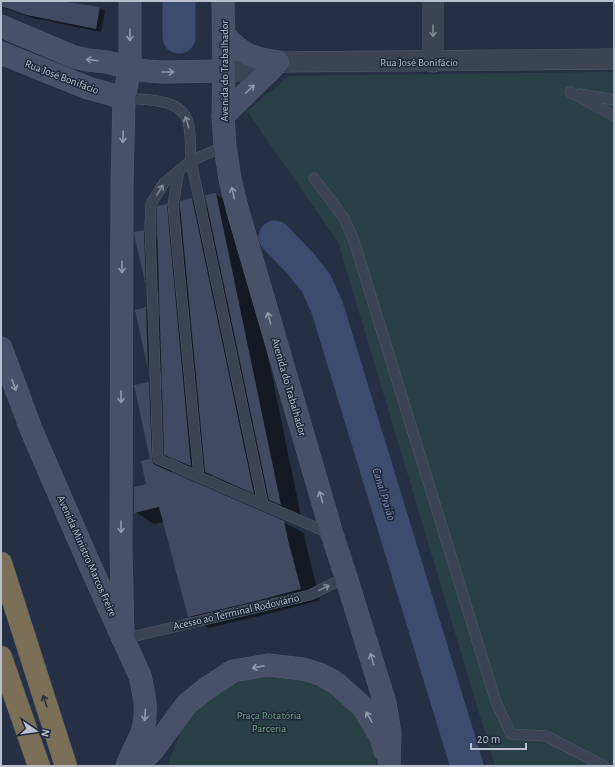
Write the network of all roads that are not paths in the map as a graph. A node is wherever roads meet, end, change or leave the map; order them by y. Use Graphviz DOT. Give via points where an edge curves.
graph roads {
  1 [pos="130,1"];
  2 [pos="223,1"];
  3 [pos="433,1"];
  4 [pos="1,26"];
  5 [pos="224,35"];
  6 [pos="1,53"];
  7 [pos="614,59"];
  8 [pos="278,62"];
  9 [pos="433,62"];
  10 [pos="130,68"];
  11 [pos="224,71"];
  12 [pos="124,98"];
  13 [pos="614,100"];
  14 [pos="223,116"];
  15 [pos="614,116"];
  16 [pos="225,146"];
  17 [pos="191,161"];
  18 [pos="179,170"];
  19 [pos="314,178"];
  20 [pos="1,348"];
  21 [pos="199,477"];
  22 [pos="262,504"];
  23 [pos="332,534"];
  24 [pos="1,563"];
  25 [pos="346,577"];
  26 [pos="123,639"];
  27 [pos="1,657"];
  28 [pos="36,759"];
  29 [pos="63,759"];
  30 [pos="127,766"];
  31 [pos="134,766"];
  32 [pos="388,766"];
  33 [pos="604,766"];
  1 -- 10 [label="main road, one-way"];
  2 -- 5 [label="main road, Avenida do Trabalhador"];
  3 -- 9 [label="street, one-way"];
  10 -- 4 [label="main road, Rua José Bonifácio, one-way" via="74,57"];
  5 -- 8 [label="main road" via="241,51 262,60"];
  5 -- 11 [label="main road, Avenida do Trabalhador"];
  6 -- 12 [label="main road, Rua José Bonifácio" via="88,88"];
  7 -- 9 [label="street, Rua José Bonifácio"];
  8 -- 9 [label="street, Rua José Bonifácio"];
  8 -- 11 [label="street, Rua José Bonifácio" via="255,69"];
  14 -- 8 [label="main road, one-way"];
  10 -- 11 [label="main road, Rua José Bonifácio, one-way" via="163,72"];
  10 -- 12 [label="main road"];
  11 -- 14 [label="main road, Avenida do Trabalhador"];
  17 -- 12 [label="lane, one-way" via="190,127 178,107 160,101"];
  12 -- 26 [label="main road, one-way" via="121,549"];
  13 -- 15 [label="lane" via="570,92"];
  14 -- 16 [label="main road, Avenida do Trabalhador"];
  16 -- 17 [label="lane"];
  23 -- 16 [label="main road, Avenida do Trabalhador, one-way" via="237,208"];
  17 -- 18 [label="lane"];
  17 -- 22 [label="lane"];
  18 -- 21 [label="lane" via="173,205"];
  21 -- 18 [label="lane, one-way" via="158,459 151,204 164,183"];
  19 -- 33 [label="lane" via="344,218 354,241 496,702 511,734 546,736"];
  20 -- 26 [label="main road, Avenida Ministro Marcos Freire, one-way" via="31,429"];
  21 -- 22 [label="lane"];
  22 -- 23 [label="lane"];
  23 -- 25 [label="main road, Avenida do Trabalhador"];
  29 -- 24 [label="highway, one-way"];
  26 -- 25 [label="lane, Acesso ao Terminal Rodoviário, one-way" via="310,595"];
  32 -- 25 [label="main road, Avenida do Trabalhador, one-way" via="390,733 386,703"];
  26 -- 30 [label="main road, Avenida Ministro Marcos Freire, one-way" via="140,676 145,696 143,729"];
  27 -- 28 [label="highway"];
  32 -- 31 [label="main road, one-way" via="381,737 363,707 336,683 303,668 268,665 233,671 207,688 187,704 153,750 142,762"];
}
